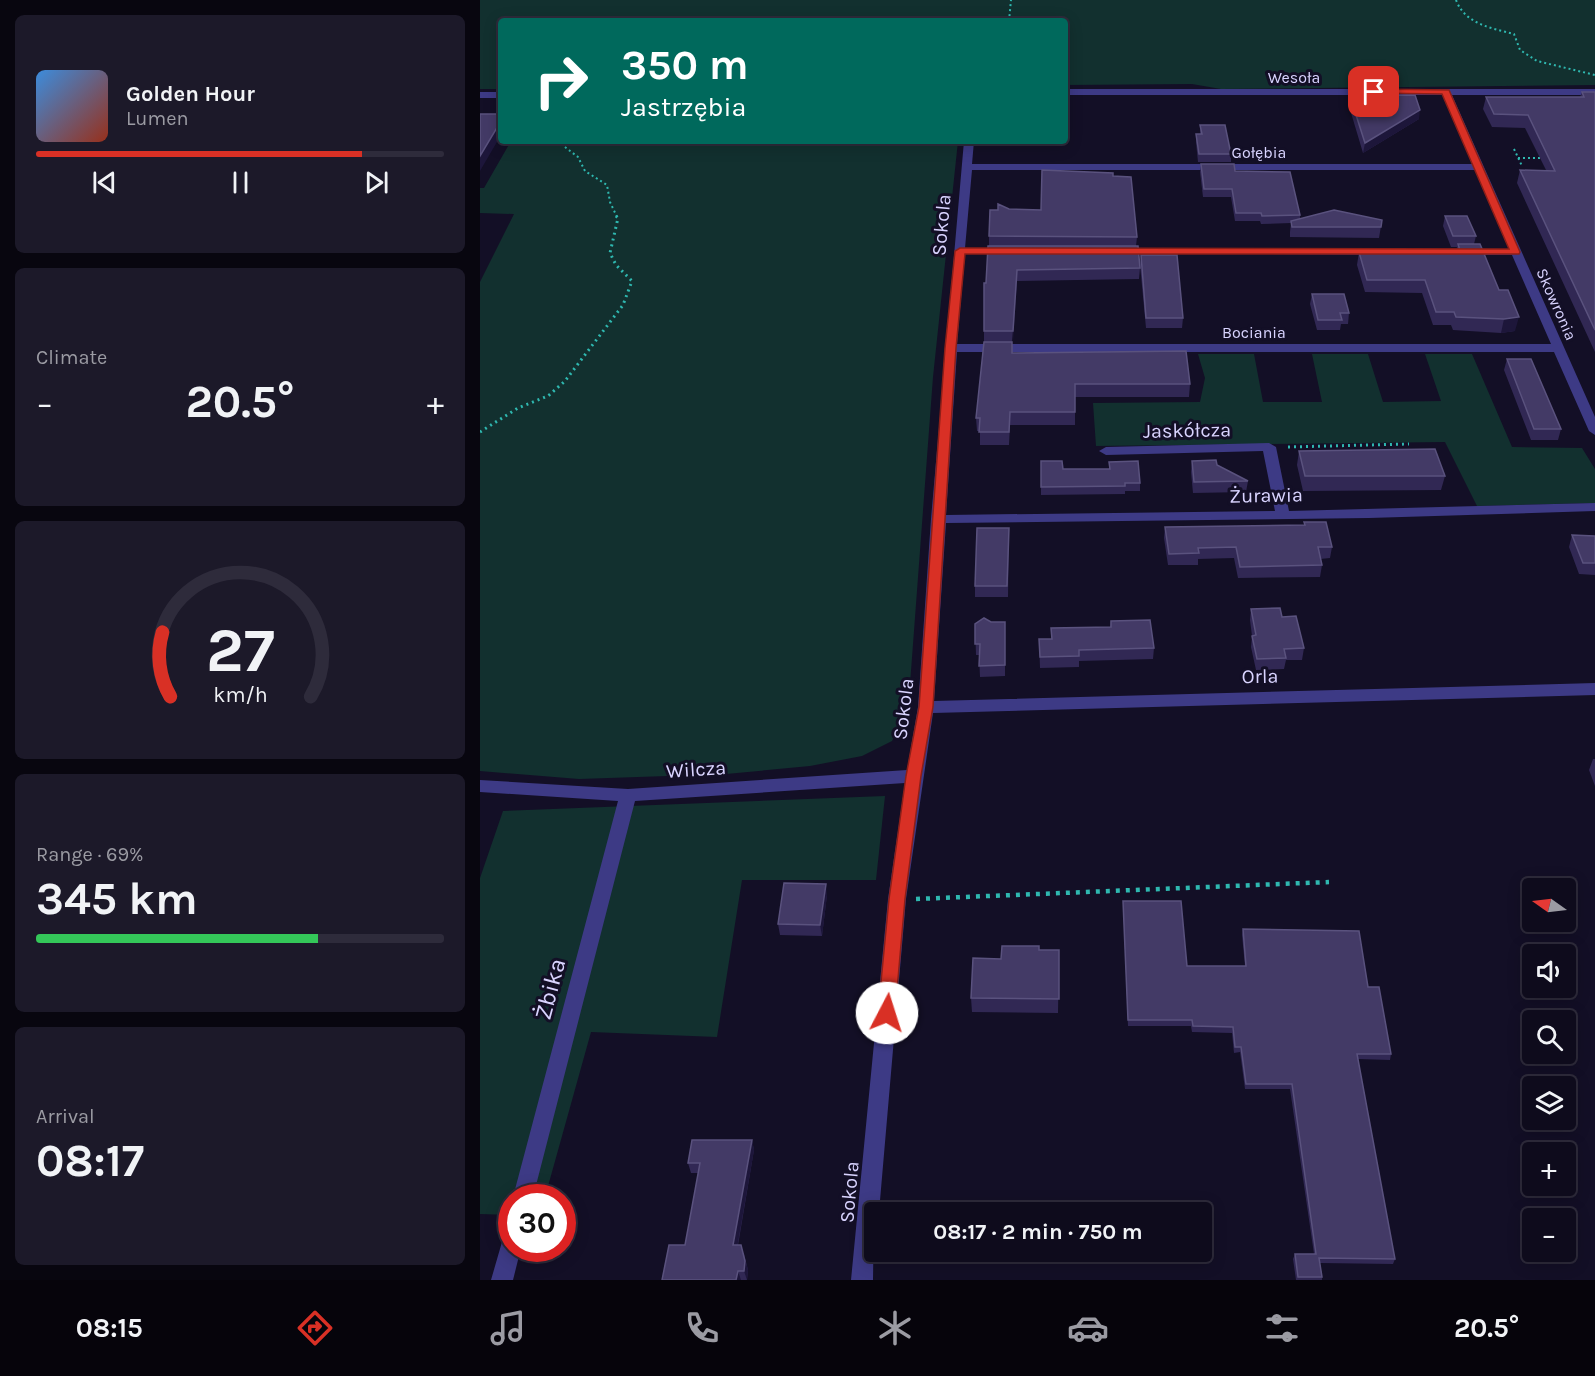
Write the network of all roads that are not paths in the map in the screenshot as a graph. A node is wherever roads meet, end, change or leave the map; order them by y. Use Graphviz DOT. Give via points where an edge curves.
graph roads {
  1 [pos="1068,92"];
  2 [pos="1446,92"];
  3 [pos="1595,92"];
  4 [pos="480,95"];
  5 [pos="498,95"];
  6 [pos="969,144"];
  7 [pos="967,166"];
  8 [pos="1479,166"];
  9 [pos="960,251"];
  10 [pos="1019,251"];
  11 [pos="1102,251"];
  12 [pos="1409,252"];
  13 [pos="1456,252"];
  14 [pos="1515,252"];
  15 [pos="951,348"];
  16 [pos="1558,348"];
  17 [pos="1595,430"];
  18 [pos="1106,451"];
  19 [pos="1595,507"];
  20 [pos="1283,515"];
  21 [pos="938,519"];
  22 [pos="1595,689"];
  23 [pos="926,707"];
  24 [pos="914,776"];
  25 [pos="480,786"];
  26 [pos="628,795"];
  27 [pos="526,1184"];
  28 [pos="507,1262"];
  29 [pos="502,1280"];
  30 [pos="862,1280"];
  1 -- 2 [label="street, Wesoła"];
  2 -- 3 [label="street, Wesoła"];
  2 -- 8 [label="street, Skowronia"];
  4 -- 5 [label="street"];
  6 -- 7 [label="street, Sokola"];
  7 -- 8 [label="street, Gołębia"];
  7 -- 9 [label="street, Sokola"];
  8 -- 14 [label="street, Skowronia"];
  9 -- 10 [label="street"];
  9 -- 15 [label="street, Sokola"];
  11 -- 12 [label="street"];
  13 -- 14 [label="street"];
  14 -- 16 [label="street, Skowronia"];
  15 -- 16 [label="street, Bociania"];
  15 -- 21 [label="street, Sokola"];
  16 -- 17 [label="street, Skowronia"];
  18 -- 20 [label="street, Jaskółcza" via="1269,447"];
  19 -- 20 [label="street, Żurawia"];
  20 -- 21 [label="street, Żurawia"];
  21 -- 23 [label="street, Sokola"];
  22 -- 23 [label="street, Orla"];
  23 -- 24 [label="street, Sokola"];
  24 -- 26 [label="street, Wilcza"];
  24 -- 30 [label="street, Sokola" via="897,899"];
  25 -- 26 [label="street, Wilcza"];
  26 -- 27 [label="street, Żbika"];
  28 -- 29 [label="street"];
}
